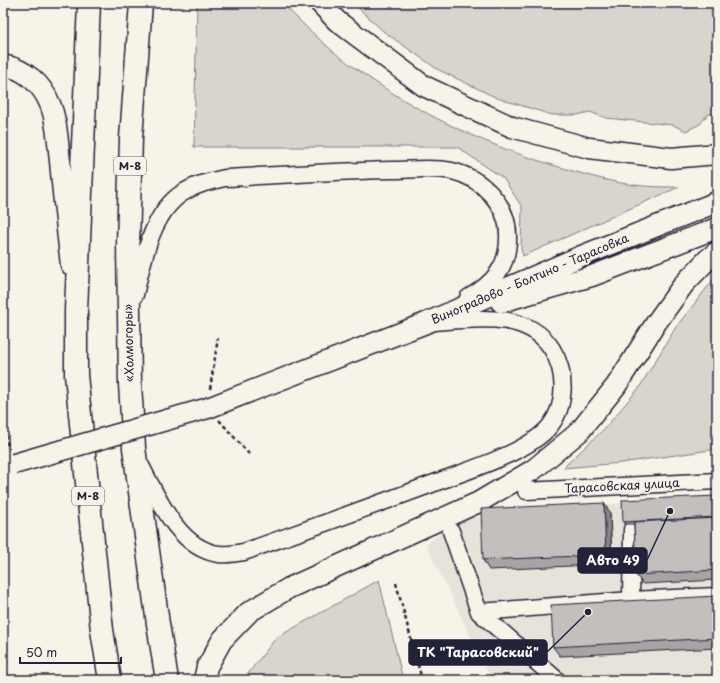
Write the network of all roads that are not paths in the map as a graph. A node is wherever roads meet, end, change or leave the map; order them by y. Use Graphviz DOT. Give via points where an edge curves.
graph roads {
  1 [pos="89,3"];
  2 [pos="141,3"];
  3 [pos="320,3"];
  4 [pos="3,65"];
  5 [pos="717,154"];
  6 [pos="717,202"];
  7 [pos="717,228"];
  8 [pos="717,252"];
  9 [pos="76,312"];
  10 [pos="426,323"];
  11 [pos="128,330"];
  12 [pos="134,448"];
  13 [pos="8,465"];
  14 [pos="717,481"];
  15 [pos="526,491"];
  16 [pos="670,527"];
  17 [pos="451,531"];
  18 [pos="717,596"];
  19 [pos="631,600"];
  20 [pos="479,612"];
  21 [pos="110,680"];
  22 [pos="168,680"];
  23 [pos="204,680"];
  24 [pos="557,680"];
  1 -- 9 [label="highway, М-8"];
  2 -- 11 [label="highway, «Холмогоры» / М-8" via="131,138"];
  3 -- 5 [label="main road" via="337,21 424,86 512,127 589,148 671,158"];
  4 -- 9 [label="main road" via="22,71 35,82 51,105"];
  6 -- 10 [label="main road, Виноградово - Болтино - Тарасовка" via="579,257"];
  7 -- 10 [label="main road, Виноградово - Болтино - Тарасовка" via="592,276"];
  8 -- 23 [label="main road" via="684,284 616,386 578,432 544,461 479,502 290,588 249,612 222,640 207,667"];
  9 -- 21 [label="highway, М-8" via="77,383 102,630"];
  10 -- 11 [label="street" via="489,284 506,258 508,245 505,218 493,196 465,176 441,170 225,178 185,191 173,199 162,212 155,228 146,251"];
  10 -- 12 [label="street" via="499,320 528,327 539,334 550,345 558,359 562,375 562,395 558,411 550,425 524,446 466,471 244,552 232,554 218,554 204,549 190,542 181,533 173,524"];
  10 -- 13 [label="main road, bridge" via="208,408"];
  11 -- 12 [label="highway, «Холмогоры» / М-8"];
  12 -- 22 [label="highway, «Холмогоры» / М-8"];
  14 -- 15 [label="street, Тарасовская улица"];
  16 -- 19 [label="street" via="632,529"];
  17 -- 20 [label="street"];
  18 -- 19 [label="street"];
  19 -- 20 [label="street"];
  20 -- 24 [label="street"];
}
